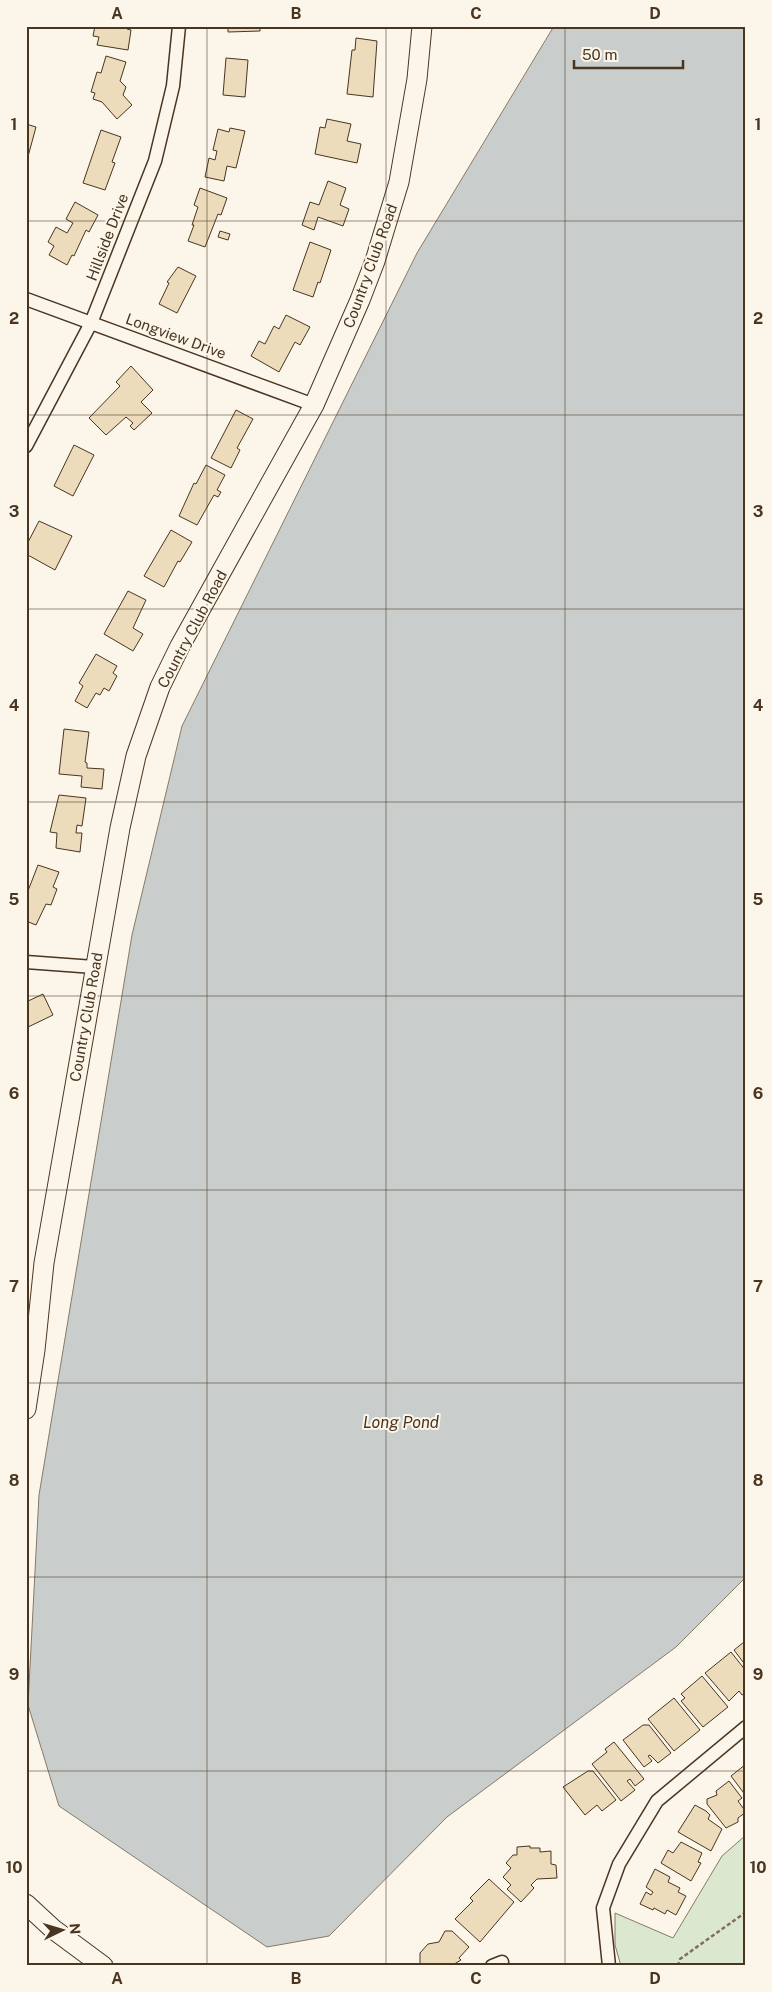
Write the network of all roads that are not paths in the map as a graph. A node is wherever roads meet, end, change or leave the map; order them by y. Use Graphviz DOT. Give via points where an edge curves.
graph roads {
  1 [pos="179,26"];
  2 [pos="422,26"];
  3 [pos="26,299"];
  4 [pos="91,323"];
  5 [pos="314,405"];
  6 [pos="26,446"];
  7 [pos="26,962"];
  8 [pos="94,967"];
  9 [pos="26,1409"];
  10 [pos="746,1728"];
  11 [pos="26,1904"];
  12 [pos="103,1966"];
  13 [pos="609,1966"];
  1 -- 4 [label="street, Hillside Drive" via="173,86 154,160"];
  2 -- 5 [label="street, Country Club Road" via="400,182 366,284"];
  3 -- 4 [label="street, Longview Drive"];
  4 -- 5 [label="street, Longview Drive"];
  4 -- 6 [label="street, Hillside Drive"];
  5 -- 8 [label="street, Country Club Road" via="160,687 136,756"];
  7 -- 8 [label="street"];
  8 -- 9 [label="street, Country Club Road" via="44,1263"];
  10 -- 13 [label="street" via="658,1801 618,1864 603,1908"];
  11 -- 12 [label="street" via="53,1929"];
}
